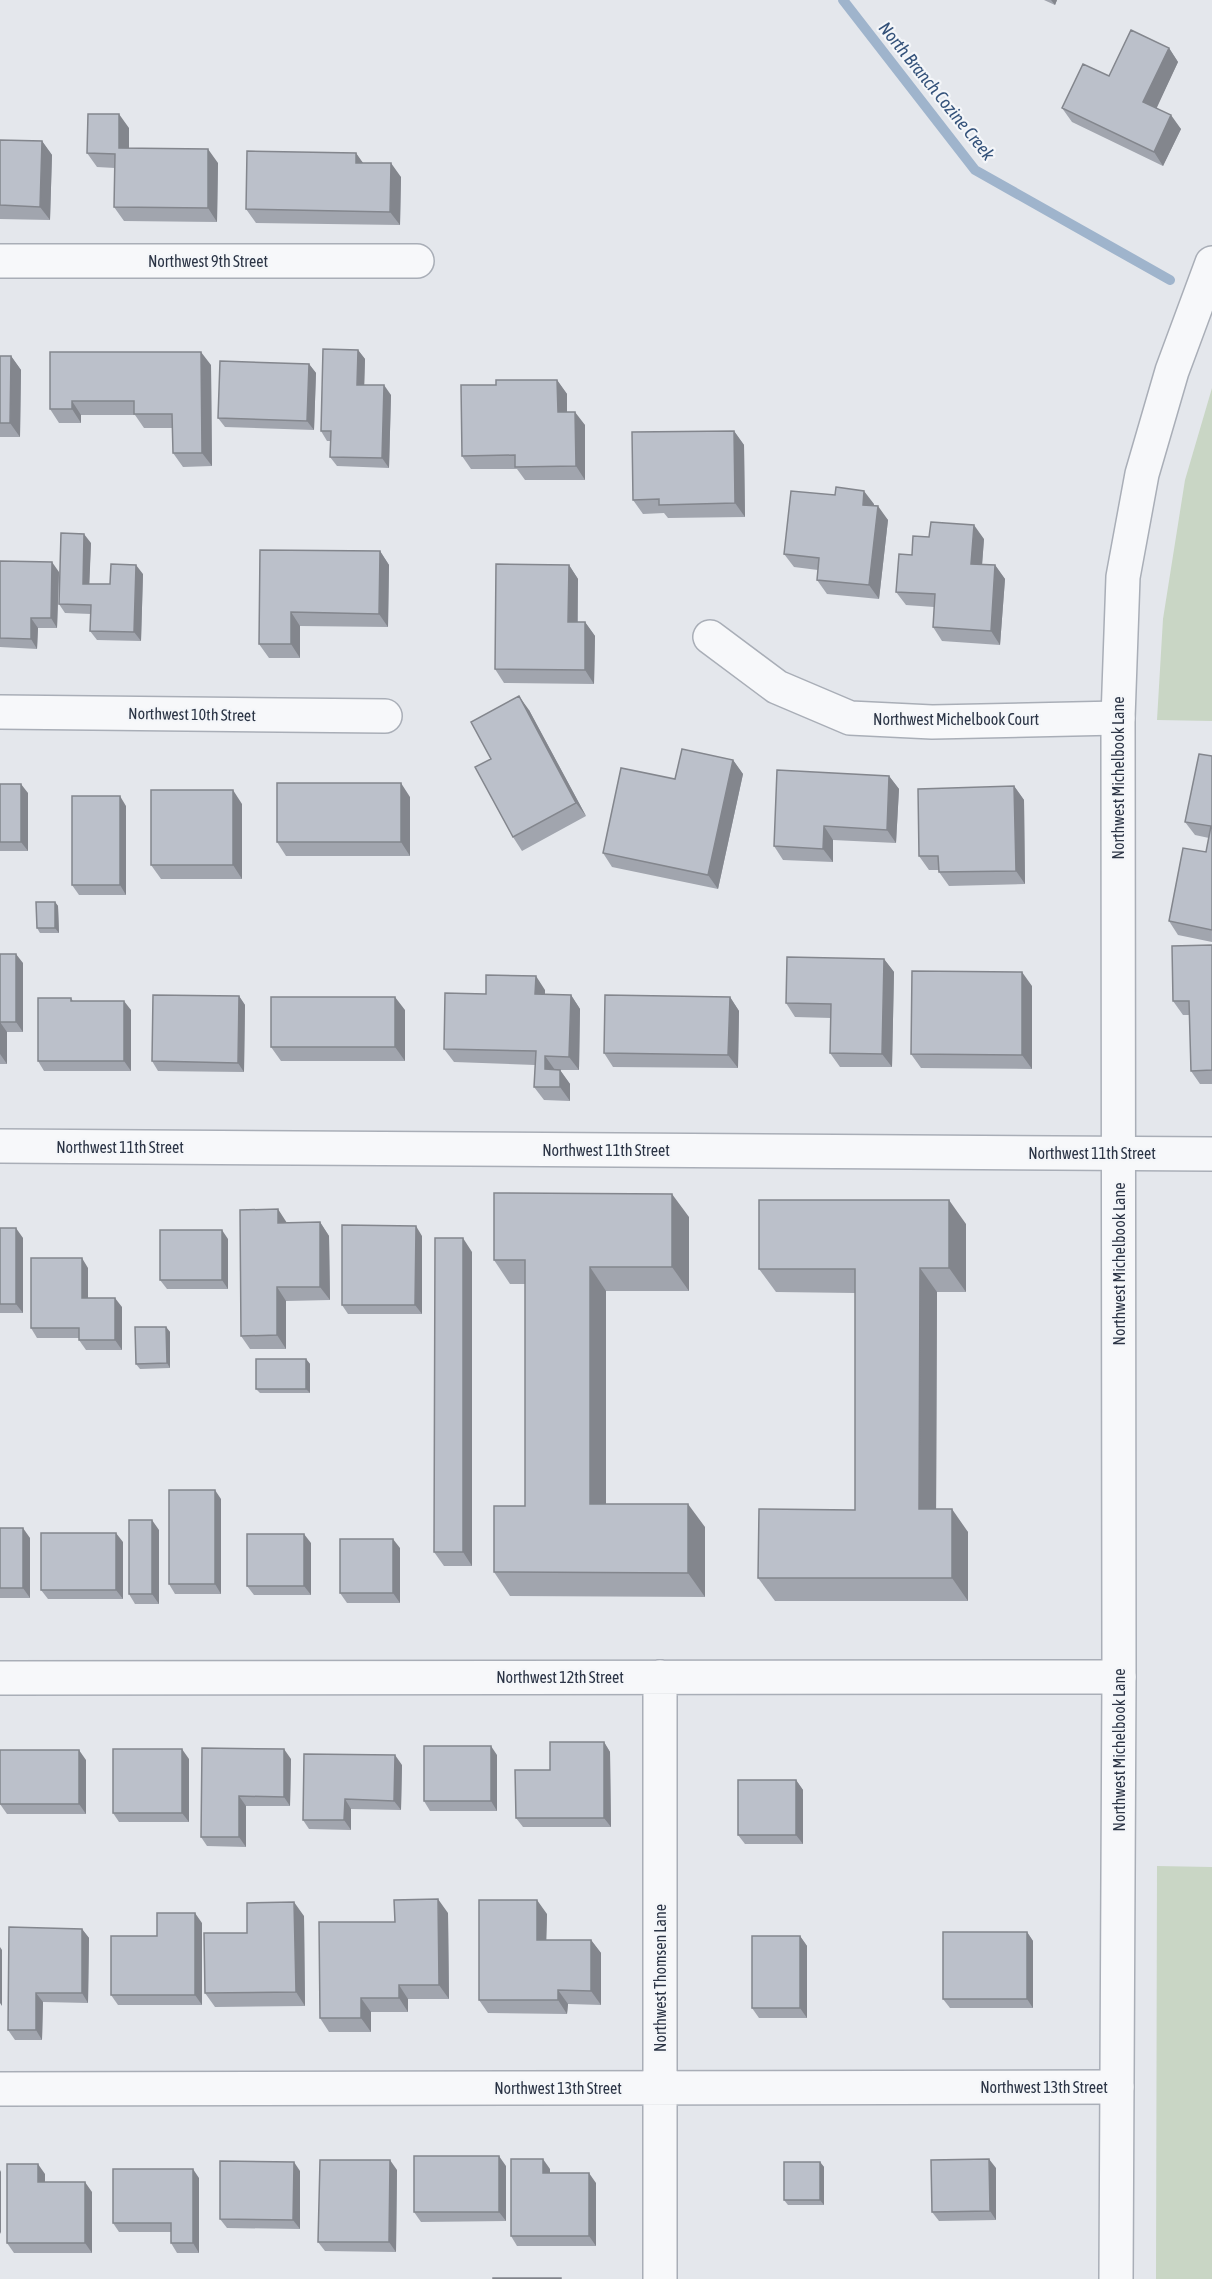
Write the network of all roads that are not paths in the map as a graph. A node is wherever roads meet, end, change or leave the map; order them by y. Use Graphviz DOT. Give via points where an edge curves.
graph roads {
  1 [pos="0,261"];
  2 [pos="417,261"];
  3 [pos="1212,263"];
  4 [pos="710,637"];
  5 [pos="0,711"];
  6 [pos="385,716"];
  7 [pos="1118,718"];
  8 [pos="0,1146"];
  9 [pos="1119,1154"];
  10 [pos="1212,1154"];
  11 [pos="660,1677"];
  12 [pos="1119,1677"];
  13 [pos="0,1678"];
  14 [pos="1117,2087"];
  15 [pos="660,2088"];
  16 [pos="0,2089"];
  17 [pos="660,2279"];
  18 [pos="1116,2279"];
  1 -- 2 [label="street, Northwest 9th Street"];
  3 -- 7 [label="street, Northwest Michelbook Lane" via="1172,371 1142,474 1123,577"];
  4 -- 7 [label="street, Northwest Michelbook Court" via="777,687 850,718 932,722"];
  5 -- 6 [label="street, Northwest 10th Street"];
  7 -- 9 [label="street, Northwest Michelbook Lane"];
  8 -- 9 [label="street, Northwest 11th Street"];
  9 -- 10 [label="street, Northwest 11th Street"];
  9 -- 12 [label="street, Northwest Michelbook Lane"];
  11 -- 12 [label="street, Northwest 12th Street"];
  11 -- 13 [label="street, Northwest 12th Street"];
  11 -- 15 [label="street, Northwest Thomsen Lane"];
  12 -- 14 [label="street, Northwest Michelbook Lane"];
  14 -- 15 [label="street, Northwest 13th Street"];
  14 -- 18 [label="street, Northwest Michelbook Lane"];
  15 -- 16 [label="street, Northwest 13th Street"];
  15 -- 17 [label="street, Northwest Thomsen Lane"];
}
